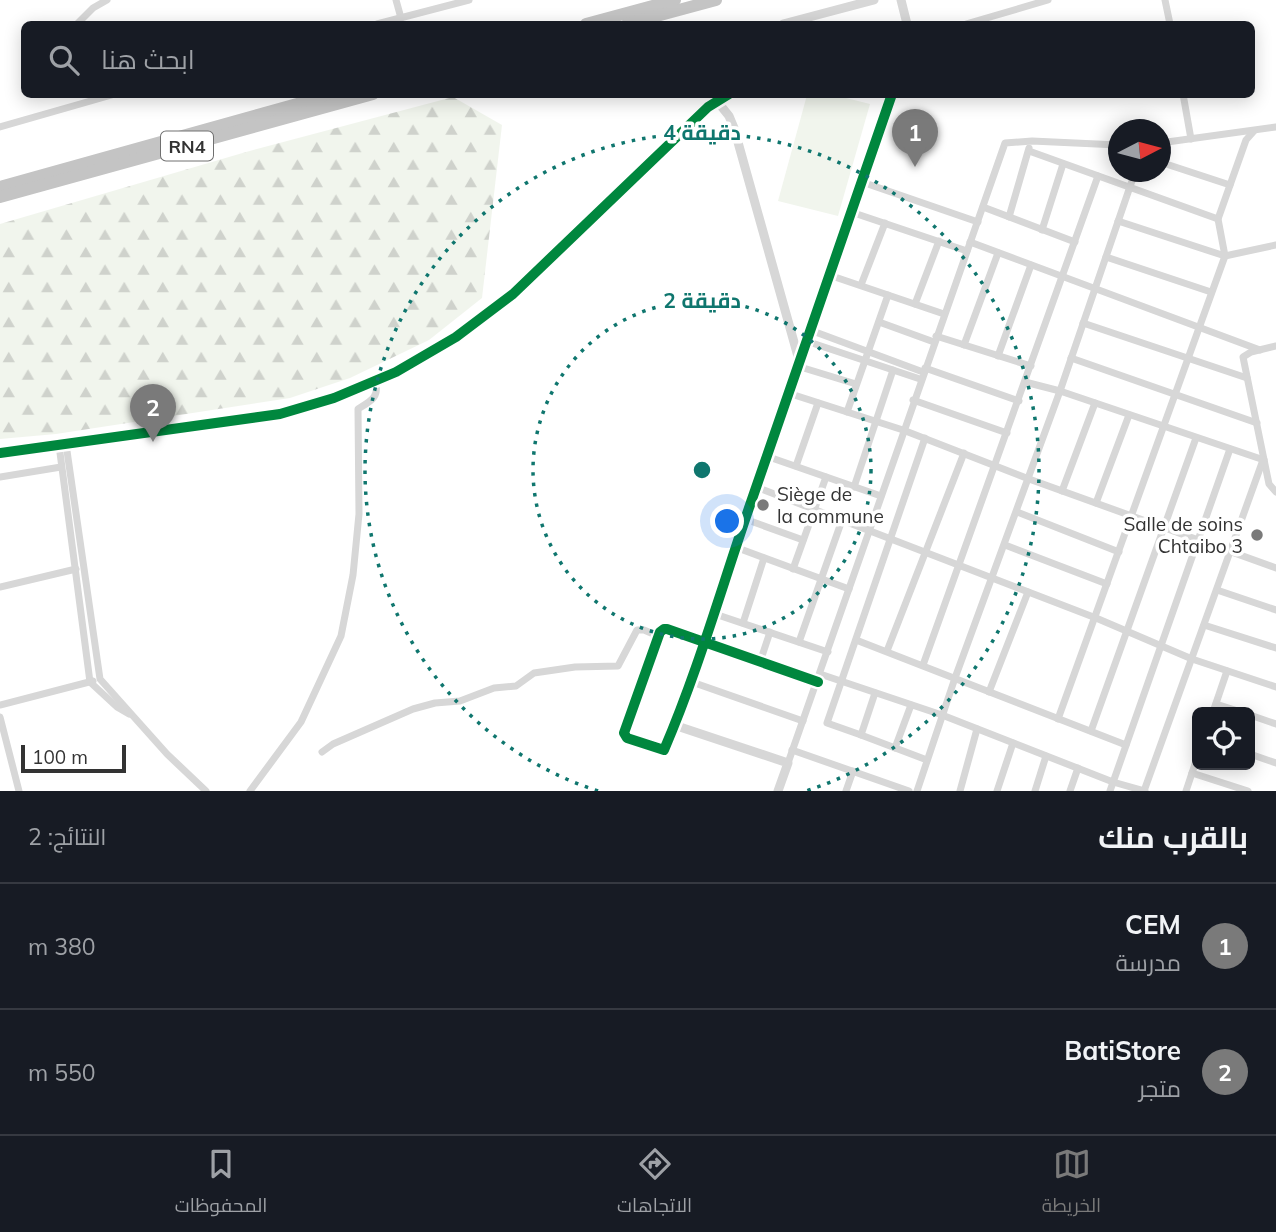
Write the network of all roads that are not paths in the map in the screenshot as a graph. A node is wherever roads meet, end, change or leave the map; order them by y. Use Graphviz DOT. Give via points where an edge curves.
graph roads {
  1 [pos="107,0"];
  2 [pos="396,0"];
  3 [pos="469,0"];
  4 [pos="675,0"];
  5 [pos="716,0"];
  6 [pos="874,0"];
  7 [pos="901,0"];
  8 [pos="1048,0"];
  9 [pos="1165,0"];
  10 [pos="401,18"];
  11 [pos="80,21"];
  12 [pos="389,21"];
  13 [pos="597,21"];
  14 [pos="638,21"];
  15 [pos="794,21"];
  16 [pos="906,21"];
  17 [pos="976,21"];
  18 [pos="1169,21"];
  19 [pos="101,98"];
  20 [pos="319,98"];
  21 [pos="359,98"];
  22 [pos="722,98"];
  23 [pos="891,98"];
  24 [pos="1184,98"];
  25 [pos="717,101"];
  26 [pos="0,127"];
  27 [pos="1276,127"];
  28 [pos="1254,131"];
  29 [pos="1191,139"];
  30 [pos="1032,141"];
  31 [pos="1171,142"];
  32 [pos="1108,145"];
  33 [pos="1029,151"];
  34 [pos="1063,164"];
  35 [pos="1171,165"];
  36 [pos="1098,176"];
  37 [pos="862,182"];
  38 [pos="1132,182"];
  39 [pos="1230,184"];
  40 [pos="0,187"];
  41 [pos="1130,187"];
  42 [pos="0,197"];
  43 [pos="983,207"];
  44 [pos="851,212"];
  45 [pos="1009,217"];
  46 [pos="1218,219"];
  47 [pos="1118,221"];
  48 [pos="978,222"];
  49 [pos="884,223"];
  50 [pos="1042,230"];
  51 [pos="939,241"];
  52 [pos="1075,242"];
  53 [pos="1276,245"];
  54 [pos="969,247"];
  55 [pos="998,253"];
  56 [pos="1106,257"];
  57 [pos="1225,257"];
  58 [pos="1031,265"];
  59 [pos="829,275"];
  60 [pos="1063,277"];
  61 [pos="860,285"];
  62 [pos="1095,289"];
  63 [pos="1211,292"];
  64 [pos="888,295"];
  65 [pos="915,304"];
  66 [pos="944,314"];
  67 [pos="879,322"];
  68 [pos="1083,323"];
  69 [pos="1198,327"];
  70 [pos="810,330"];
  71 [pos="935,339"];
  72 [pos="806,341"];
  73 [pos="964,345"];
  74 [pos="1276,348"];
  75 [pos="1260,350"];
  76 [pos="866,356"];
  77 [pos="998,356"];
  78 [pos="1071,358"];
  79 [pos="1187,360"];
  80 [pos="798,363"];
  81 [pos="1031,366"];
  82 [pos="893,370"];
  83 [pos="923,373"];
  84 [pos="1247,378"];
  85 [pos="375,381"];
  86 [pos="1025,382"];
  87 [pos="856,384"];
  88 [pos="1060,391"];
  89 [pos="788,393"];
  90 [pos="1175,396"];
  91 [pos="914,400"];
  92 [pos="1019,401"];
  93 [pos="818,403"];
  94 [pos="1095,403"];
  95 [pos="847,412"];
  96 [pos="1129,415"];
  97 [pos="876,421"];
  98 [pos="1257,424"];
  99 [pos="1164,427"];
  100 [pos="903,430"];
  101 [pos="1007,433"];
  102 [pos="925,438"];
  103 [pos="1196,438"];
  104 [pos="62,444"];
  105 [pos="1230,449"];
  106 [pos="0,453"];
  107 [pos="964,453"];
  108 [pos="766,456"];
  109 [pos="1263,460"];
  110 [pos="996,465"];
  111 [pos="796,466"];
  112 [pos="61,467"];
  113 [pos="0,477"];
  114 [pos="826,477"];
  115 [pos="1029,479"];
  116 [pos="756,487"];
  117 [pos="854,487"];
  118 [pos="1062,491"];
  119 [pos="1275,491"];
  120 [pos="881,496"];
  121 [pos="1096,503"];
  122 [pos="813,509"];
  123 [pos="1017,512"];
  124 [pos="1132,516"];
  125 [pos="745,519"];
  126 [pos="842,520"];
  127 [pos="1164,528"];
  128 [pos="869,530"];
  129 [pos="891,539"];
  130 [pos="803,540"];
  131 [pos="1198,540"];
  132 [pos="1005,545"];
  133 [pos="735,547"];
  134 [pos="926,552"];
  135 [pos="1119,552"];
  136 [pos="1230,553"];
  137 [pos="764,558"];
  138 [pos="960,565"];
  139 [pos="84,568"];
  140 [pos="1276,568"];
  141 [pos="793,569"];
  142 [pos="74,570"];
  143 [pos="993,578"];
  144 [pos="821,579"];
  145 [pos="1107,584"];
  146 [pos="0,587"];
  147 [pos="849,589"];
  148 [pos="1217,590"];
  149 [pos="1028,592"];
  150 [pos="1276,610"];
  151 [pos="712,613"];
  152 [pos="1096,618"];
  153 [pos="743,623"];
  154 [pos="1205,625"];
  155 [pos="1128,631"];
  156 [pos="770,632"];
  157 [pos="658,636"];
  158 [pos="856,640"];
  159 [pos="799,642"];
  160 [pos="702,643"];
  161 [pos="1160,645"];
  162 [pos="1276,648"];
  163 [pos="887,651"];
  164 [pos="828,652"];
  165 [pos="1192,659"];
  166 [pos="760,662"];
  167 [pos="923,665"];
  168 [pos="1227,671"];
  169 [pos="819,678"];
  170 [pos="955,678"];
  171 [pos="100,679"];
  172 [pos="689,681"];
  173 [pos="842,681"];
  174 [pos="90,682"];
  175 [pos="1276,687"];
  176 [pos="989,692"];
  177 [pos="875,693"];
  178 [pos="1216,704"];
  179 [pos="0,705"];
  180 [pos="911,705"];
  181 [pos="1215,707"];
  182 [pos="1225,707"];
  183 [pos="942,715"];
  184 [pos="0,717"];
  185 [pos="135,717"];
  186 [pos="1255,717"];
  187 [pos="1058,719"];
  188 [pos="803,721"];
  189 [pos="1276,724"];
  190 [pos="674,725"];
  191 [pos="977,729"];
  192 [pos="1091,731"];
  193 [pos="861,735"];
  194 [pos="1013,743"];
  195 [pos="1126,744"];
  196 [pos="895,748"];
  197 [pos="792,750"];
  198 [pos="322,752"];
  199 [pos="1046,756"];
  200 [pos="1255,756"];
  201 [pos="928,760"];
  202 [pos="788,763"];
  203 [pos="1276,763"];
  204 [pos="1078,768"];
  205 [pos="1193,770"];
  206 [pos="853,771"];
  207 [pos="1192,773"];
  208 [pos="1113,782"];
  209 [pos="1223,787"];
  210 [pos="19,791"];
  211 [pos="206,791"];
  212 [pos="250,791"];
  213 [pos="778,791"];
  214 [pos="846,791"];
  215 [pos="909,791"];
  216 [pos="917,791"];
  217 [pos="960,791"];
  218 [pos="997,791"];
  219 [pos="1035,791"];
  220 [pos="1070,791"];
  221 [pos="1110,791"];
  222 [pos="1144,791"];
  223 [pos="1186,791"];
  224 [pos="1248,791"];
  1 -- 11 [label="street"];
  2 -- 10 [label="street"];
  3 -- 10 [label="street"];
  4 -- 13 [label="highway"];
  5 -- 14 [label="highway"];
  6 -- 15 [label="street"];
  7 -- 16 [label="street"];
  8 -- 17 [label="street"];
  9 -- 18 [label="street"];
  10 -- 12 [label="street"];
  19 -- 26 [label="street"];
  20 -- 40 [label="highway, RN4"];
  21 -- 42 [label="highway, RN4"];
  22 -- 25 [label="street"];
  23 -- 37 [label="street"];
  24 -- 29 [label="street"];
  25 -- 80 [label="street" via="734,128"];
  25 -- 85 [label="street" via="513,294 456,337"];
  27 -- 28 [label="street"];
  28 -- 29 [label="street"];
  28 -- 39 [label="street" via="1246,140"];
  29 -- 31 [label="street"];
  30 -- 32 [label="street"];
  30 -- 33 [label="street"];
  30 -- 43 [label="street" via="1005,143"];
  33 -- 34 [label="street"];
  33 -- 45 [label="street"];
  34 -- 36 [label="street"];
  34 -- 50 [label="street"];
  35 -- 39 [label="street"];
  36 -- 41 [label="street"];
  36 -- 52 [label="street"];
  37 -- 44 [label="street"];
  37 -- 48 [label="street"];
  38 -- 41 [label="street"];
  39 -- 46 [label="street"];
  41 -- 46 [label="street"];
  41 -- 47 [label="street"];
  43 -- 45 [label="street"];
  43 -- 48 [label="street"];
  44 -- 49 [label="street"];
  44 -- 59 [label="street"];
  45 -- 50 [label="street"];
  46 -- 57 [label="street"];
  47 -- 56 [label="street"];
  47 -- 57 [label="street"];
  48 -- 54 [label="street"];
  49 -- 51 [label="street"];
  49 -- 61 [label="street"];
  50 -- 52 [label="street"];
  51 -- 54 [label="street"];
  51 -- 65 [label="street"];
  52 -- 60 [label="street"];
  53 -- 57 [label="street"];
  54 -- 55 [label="street"];
  54 -- 66 [label="street"];
  55 -- 58 [label="street"];
  55 -- 73 [label="street"];
  56 -- 62 [label="street"];
  56 -- 63 [label="street"];
  57 -- 63 [label="street"];
  58 -- 60 [label="street"];
  58 -- 77 [label="street"];
  59 -- 61 [label="street"];
  59 -- 70 [label="street"];
  60 -- 62 [label="street"];
  60 -- 81 [label="street"];
  61 -- 64 [label="street"];
  62 -- 68 [label="street"];
  62 -- 69 [label="street"];
  63 -- 69 [label="street"];
  64 -- 65 [label="street"];
  64 -- 67 [label="street"];
  65 -- 66 [label="street"];
  66 -- 71 [label="street"];
  67 -- 71 [label="street"];
  67 -- 76 [label="street"];
  68 -- 78 [label="street"];
  68 -- 79 [label="street"];
  69 -- 75 [label="street"];
  69 -- 79 [label="street"];
  70 -- 72 [label="street"];
  70 -- 76 [label="street"];
  71 -- 73 [label="street"];
  71 -- 83 [label="street"];
  72 -- 76 [label="street"];
  72 -- 80 [label="street"];
  73 -- 77 [label="street"];
  74 -- 75 [label="street"];
  75 -- 84 [label="street" via="1242,357"];
  76 -- 82 [label="street"];
  76 -- 83 [label="street"];
  76 -- 87 [label="street"];
  77 -- 81 [label="street"];
  78 -- 88 [label="street"];
  78 -- 90 [label="street"];
  79 -- 84 [label="street"];
  79 -- 90 [label="street"];
  80 -- 87 [label="street"];
  80 -- 89 [label="street"];
  81 -- 86 [label="street"];
  82 -- 83 [label="street"];
  82 -- 97 [label="street"];
  83 -- 91 [label="street"];
  83 -- 92 [label="street"];
  84 -- 98 [label="street"];
  85 -- 104 [label="street" via="280,414"];
  85 -- 212 [label="street" via="375,398 358,409 359,514 341,636 301,722"];
  86 -- 88 [label="street"];
  86 -- 92 [label="street"];
  87 -- 95 [label="street"];
  88 -- 94 [label="street"];
  88 -- 115 [label="street"];
  89 -- 93 [label="street"];
  89 -- 108 [label="street"];
  90 -- 98 [label="street"];
  90 -- 99 [label="street"];
  91 -- 100 [label="street"];
  91 -- 101 [label="street"];
  92 -- 101 [label="street"];
  93 -- 95 [label="street"];
  93 -- 111 [label="street"];
  94 -- 96 [label="street"];
  94 -- 118 [label="street"];
  95 -- 97 [label="street"];
  96 -- 99 [label="street"];
  96 -- 121 [label="street"];
  97 -- 100 [label="street"];
  97 -- 117 [label="street"];
  98 -- 109 [label="street"];
  99 -- 103 [label="street"];
  99 -- 124 [label="street"];
  100 -- 102 [label="street"];
  100 -- 120 [label="street"];
  101 -- 110 [label="street"];
  102 -- 107 [label="street"];
  102 -- 129 [label="street"];
  103 -- 105 [label="street"];
  103 -- 127 [label="street"];
  104 -- 106 [label="street"];
  104 -- 112 [label="street"];
  104 -- 139 [label="street"];
  105 -- 109 [label="street"];
  105 -- 131 [label="street"];
  107 -- 110 [label="street"];
  107 -- 134 [label="street"];
  108 -- 111 [label="street"];
  108 -- 116 [label="street"];
  109 -- 119 [label="street"];
  109 -- 136 [label="street"];
  110 -- 115 [label="street"];
  110 -- 138 [label="street"];
  111 -- 114 [label="street"];
  112 -- 113 [label="street"];
  112 -- 142 [label="street"];
  114 -- 117 [label="street"];
  114 -- 122 [label="street"];
  115 -- 118 [label="street"];
  115 -- 123 [label="street"];
  116 -- 122 [label="street"];
  116 -- 125 [label="street"];
  117 -- 120 [label="street"];
  118 -- 121 [label="street"];
  120 -- 128 [label="street"];
  121 -- 124 [label="street"];
  122 -- 126 [label="street"];
  122 -- 130 [label="street"];
  123 -- 132 [label="street"];
  123 -- 135 [label="street"];
  124 -- 127 [label="street"];
  124 -- 135 [label="street"];
  125 -- 130 [label="street"];
  125 -- 133 [label="street"];
  126 -- 128 [label="street"];
  126 -- 144 [label="street"];
  127 -- 131 [label="street"];
  127 -- 155 [label="street"];
  128 -- 129 [label="street"];
  128 -- 147 [label="street"];
  129 -- 134 [label="street"];
  129 -- 158 [label="street"];
  130 -- 141 [label="street"];
  131 -- 136 [label="street"];
  131 -- 161 [label="street"];
  132 -- 143 [label="street"];
  132 -- 145 [label="street"];
  133 -- 137 [label="street"];
  133 -- 151 [label="street"];
  134 -- 138 [label="street"];
  134 -- 163 [label="street"];
  135 -- 145 [label="street"];
  136 -- 140 [label="street"];
  136 -- 148 [label="street"];
  137 -- 141 [label="street"];
  137 -- 153 [label="street"];
  138 -- 143 [label="street"];
  138 -- 167 [label="street"];
  139 -- 142 [label="street"];
  139 -- 171 [label="street"];
  141 -- 144 [label="street"];
  142 -- 146 [label="street"];
  142 -- 174 [label="street"];
  143 -- 149 [label="street"];
  143 -- 170 [label="street"];
  144 -- 147 [label="street"];
  144 -- 159 [label="street"];
  145 -- 152 [label="street"];
  147 -- 164 [label="street"];
  148 -- 150 [label="street"];
  148 -- 154 [label="street"];
  149 -- 152 [label="street"];
  149 -- 176 [label="street"];
  151 -- 153 [label="street"];
  151 -- 160 [label="street"];
  152 -- 155 [label="street"];
  152 -- 187 [label="street"];
  153 -- 156 [label="street"];
  154 -- 162 [label="street"];
  154 -- 165 [label="street"];
  155 -- 161 [label="street"];
  155 -- 192 [label="street"];
  156 -- 159 [label="street"];
  156 -- 166 [label="street"];
  157 -- 160 [label="street" via="667,629"];
  157 -- 190 [label="street" via="624,733 664,750"];
  157 -- 198 [label="street" via="637,630 616,667 534,673 516,686 413,709"];
  158 -- 163 [label="street"];
  158 -- 173 [label="street"];
  159 -- 164 [label="street"];
  160 -- 166 [label="street"];
  160 -- 172 [label="street"];
  161 -- 165 [label="street"];
  161 -- 195 [label="street"];
  163 -- 167 [label="street"];
  164 -- 169 [label="street"];
  165 -- 168 [label="street"];
  165 -- 222 [label="street"];
  166 -- 169 [label="street"];
  167 -- 170 [label="street"];
  168 -- 175 [label="street"];
  168 -- 178 [label="street"];
  169 -- 173 [label="street"];
  169 -- 188 [label="street"];
  170 -- 176 [label="street"];
  170 -- 183 [label="street"];
  171 -- 174 [label="street"];
  171 -- 185 [label="street"];
  172 -- 188 [label="street"];
  172 -- 190 [label="street"];
  173 -- 177 [label="street"];
  173 -- 193 [label="street" via="827,723"];
  174 -- 179 [label="street"];
  174 -- 185 [label="street" via="117,708"];
  176 -- 187 [label="street"];
  177 -- 180 [label="street"];
  177 -- 193 [label="street"];
  178 -- 181 [label="street"];
  178 -- 182 [label="street"];
  180 -- 183 [label="street"];
  180 -- 196 [label="street"];
  183 -- 191 [label="street"];
  183 -- 201 [label="street"];
  184 -- 210 [label="street"];
  185 -- 211 [label="street"];
  186 -- 189 [label="street"];
  187 -- 192 [label="street"];
  188 -- 197 [label="street"];
  190 -- 202 [label="street"];
  191 -- 194 [label="street"];
  191 -- 217 [label="street"];
  192 -- 195 [label="street"];
  193 -- 196 [label="street"];
  194 -- 199 [label="street"];
  194 -- 218 [label="street"];
  195 -- 208 [label="street"];
  196 -- 201 [label="street"];
  197 -- 202 [label="street"];
  197 -- 206 [label="street"];
  199 -- 204 [label="street"];
  199 -- 219 [label="street"];
  200 -- 203 [label="street"];
  201 -- 216 [label="street"];
  202 -- 213 [label="street"];
  204 -- 208 [label="street"];
  204 -- 220 [label="street"];
  205 -- 207 [label="street"];
  206 -- 214 [label="street"];
  206 -- 215 [label="street"];
  207 -- 209 [label="street"];
  207 -- 223 [label="street"];
  208 -- 221 [label="street"];
  208 -- 222 [label="street"];
  209 -- 224 [label="street"];
}
